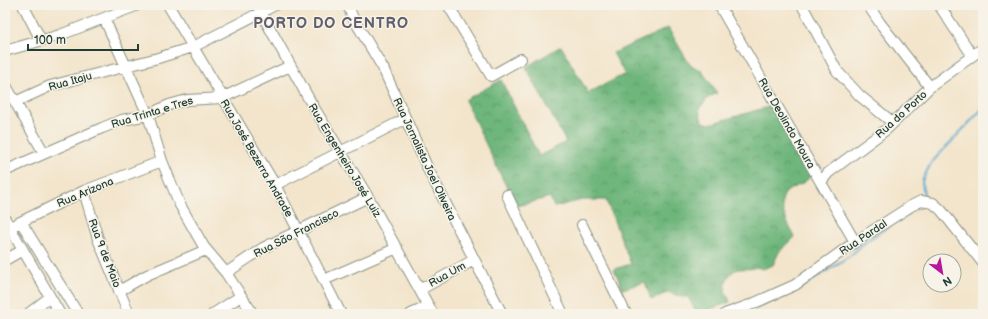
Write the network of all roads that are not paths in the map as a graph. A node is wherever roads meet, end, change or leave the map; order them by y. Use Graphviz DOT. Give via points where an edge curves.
graph roads {
  1 [pos="23,5"];
  2 [pos="138,5"];
  3 [pos="168,5"];
  4 [pos="275,5"];
  5 [pos="348,5"];
  6 [pos="448,5"];
  7 [pos="719,5"];
  8 [pos="802,5"];
  9 [pos="868,5"];
  10 [pos="939,5"];
  11 [pos="259,9"];
  12 [pos="104,18"];
  13 [pos="41,40"];
  14 [pos="193,47"];
  15 [pos="983,48"];
  16 [pos="5,51"];
  17 [pos="972,54"];
  18 [pos="521,59"];
  19 [pos="126,66"];
  20 [pos="290,66"];
  21 [pos="5,84"];
  22 [pos="930,87"];
  23 [pos="222,98"];
  24 [pos="15,102"];
  25 [pos="148,115"];
  26 [pos="405,119"];
  27 [pos="892,122"];
  28 [pos="339,152"];
  29 [pos="44,153"];
  30 [pos="162,161"];
  31 [pos="5,171"];
  32 [pos="822,182"];
  33 [pos="275,185"];
  34 [pos="84,191"];
  35 [pos="507,195"];
  36 [pos="368,197"];
  37 [pos="21,222"];
  38 [pos="7,223"];
  39 [pos="582,225"];
  40 [pos="299,231"];
  41 [pos="854,242"];
  42 [pos="397,248"];
  43 [pos="23,250"];
  44 [pos="206,250"];
  45 [pos="5,260"];
  46 [pos="474,260"];
  47 [pos="983,263"];
  48 [pos="226,273"];
  49 [pos="324,280"];
  50 [pos="421,289"];
  51 [pos="119,291"];
  52 [pos="241,296"];
  53 [pos="50,297"];
  54 [pos="431,310"];
  55 [pos="28,314"];
  56 [pos="60,314"];
  57 [pos="78,314"];
  58 [pos="129,314"];
  59 [pos="213,314"];
  60 [pos="253,314"];
  61 [pos="341,314"];
  62 [pos="411,314"];
  63 [pos="502,314"];
  64 [pos="563,314"];
  65 [pos="626,314"];
  66 [pos="725,314"];
  1 -- 13 [label="street"];
  2 -- 12 [label="street"];
  3 -- 14 [label="street, Rua José Bezerra Andrade"];
  4 -- 11 [label="street, Rua Itaju"];
  5 -- 26 [label="street, Rua Jornalista Joel Oliveira" via="383,68"];
  6 -- 18 [label="street" via="491,76"];
  7 -- 32 [label="street, Rua Deolindo Moura"];
  8 -- 27 [label="street" via="837,72 860,96"];
  9 -- 22 [label="street"];
  10 -- 17 [label="street"];
  11 -- 14 [label="street, Rua Itaju"];
  11 -- 20 [label="street, Rua Engenheiro José Luiz"];
  12 -- 13 [label="street"];
  12 -- 19 [label="street"];
  13 -- 16 [label="street"];
  14 -- 19 [label="street, Rua Itaju"];
  14 -- 23 [label="street, Rua José Bezerra Andrade"];
  15 -- 17 [label="street, Rua do Porto"];
  17 -- 22 [label="street, Rua do Porto"];
  19 -- 24 [label="street, Rua Itaju" via="50,86"];
  19 -- 25 [label="street"];
  20 -- 23 [label="street, Rua Trinta e Tres"];
  20 -- 28 [label="street, Rua Engenheiro José Luiz"];
  21 -- 24 [label="street"];
  22 -- 27 [label="street, Rua do Porto"];
  23 -- 25 [label="street, Rua Trinta e Tres" via="187,100"];
  23 -- 33 [label="street, Rua José Bezerra Andrade"];
  24 -- 29 [label="street"];
  25 -- 29 [label="street, Rua Trinta e Tres" via="122,120"];
  25 -- 30 [label="street"];
  26 -- 28 [label="street"];
  26 -- 46 [label="street, Rua Jornalista Joel Oliveira"];
  27 -- 32 [label="street, Rua do Porto" via="887,129 828,173"];
  28 -- 33 [label="street"];
  28 -- 36 [label="street, Rua Engenheiro José Luiz"];
  29 -- 31 [label="street"];
  30 -- 34 [label="street, Rua Arizona"];
  30 -- 44 [label="street" via="180,205"];
  32 -- 41 [label="street, Rua Deolindo Moura"];
  33 -- 40 [label="street, Rua José Bezerra Andrade"];
  34 -- 37 [label="street, Rua Arizona"];
  34 -- 51 [label="street, Rua 9 de Maio" via="92,222"];
  35 -- 64 [label="street"];
  36 -- 40 [label="street, Rua São Francisco"];
  36 -- 42 [label="street, Rua Engenheiro José Luiz"];
  37 -- 38 [label="street, Rua Arizona"];
  37 -- 57 [label="street"];
  38 -- 43 [label="street"];
  39 -- 65 [label="street"];
  40 -- 48 [label="street, Rua São Francisco" via="264,248"];
  40 -- 49 [label="street, Rua José Bezerra Andrade"];
  41 -- 47 [label="street, Rua Pardal" via="921,201 933,203 941,210"];
  41 -- 66 [label="street, Rua Pardal" via="794,284 750,306"];
  42 -- 49 [label="street"];
  42 -- 50 [label="street, Rua Engenheiro José Luiz"];
  43 -- 45 [label="street"];
  43 -- 53 [label="street"];
  44 -- 48 [label="street"];
  44 -- 51 [label="street" via="147,275"];
  46 -- 50 [label="street, Rua Um"];
  46 -- 63 [label="street, Rua Jornalista Joel Oliveira"];
  48 -- 52 [label="street"];
  49 -- 61 [label="street, Rua José Bezerra Andrade"];
  50 -- 54 [label="street, Rua Engenheiro José Luiz"];
  51 -- 58 [label="street, Rua 9 de Maio"];
  52 -- 59 [label="street"];
  52 -- 60 [label="street"];
  53 -- 55 [label="street"];
  53 -- 56 [label="street"];
  54 -- 62 [label="street"];
}
